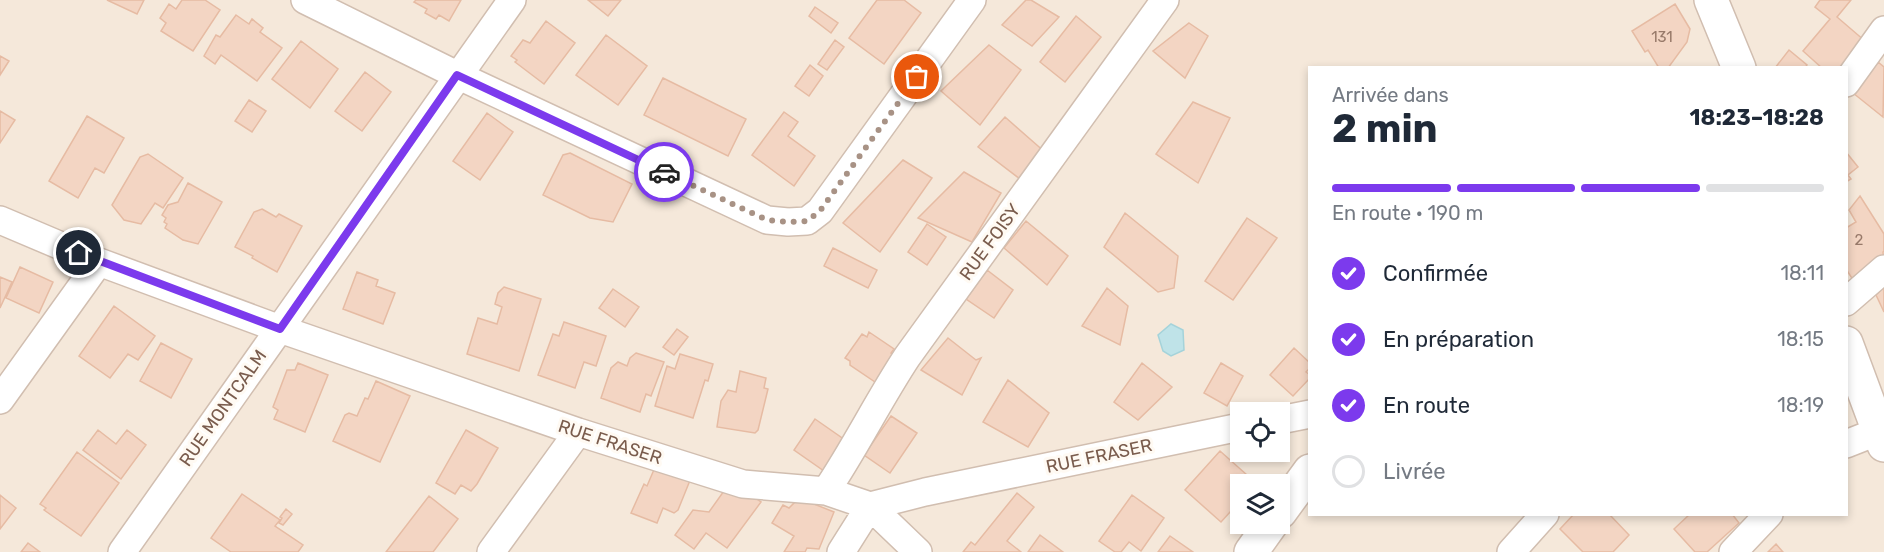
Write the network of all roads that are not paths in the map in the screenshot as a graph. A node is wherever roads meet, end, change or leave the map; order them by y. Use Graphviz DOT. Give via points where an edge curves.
graph roads {
  1 [pos="305,0"];
  2 [pos="512,0"];
  3 [pos="972,0"];
  4 [pos="1165,0"];
  5 [pos="1710,0"];
  6 [pos="1884,30"];
  7 [pos="1736,66"];
  8 [pos="457,75"];
  9 [pos="1848,80"];
  10 [pos="0,220"];
  11 [pos="99,262"];
  12 [pos="1884,269"];
  13 [pos="1848,300"];
  14 [pos="280,329"];
  15 [pos="1848,348"];
  16 [pos="0,400"];
  17 [pos="1308,414"];
  18 [pos="1290,418"];
  19 [pos="1230,429"];
  20 [pos="578,432"];
  21 [pos="1881,438"];
  22 [pos="1848,444"];
  23 [pos="1308,474"];
  24 [pos="826,491"];
  25 [pos="1290,498"];
  26 [pos="870,506"];
  27 [pos="1543,516"];
  28 [pos="1767,516"];
  29 [pos="1264,534"];
  30 [pos="122,552"];
  31 [pos="491,552"];
  32 [pos="841,552"];
  33 [pos="918,552"];
  34 [pos="1251,552"];
  35 [pos="1510,552"];
  36 [pos="1733,552"];
  1 -- 8 [label="street"];
  2 -- 8 [label="street, RUE MONTCALM"];
  3 -- 8 [label="street" via="820,211 807,221 767,220"];
  4 -- 24 [label="street, RUE FOISY" via="907,357"];
  5 -- 7 [label="street"];
  6 -- 9 [label="street"];
  8 -- 14 [label="street, RUE MONTCALM"];
  10 -- 11 [label="street, RUE FRASER"];
  11 -- 14 [label="street, RUE FRASER"];
  11 -- 16 [label="street"];
  12 -- 13 [label="street"];
  14 -- 20 [label="street, RUE FRASER"];
  14 -- 30 [label="street, RUE MONTCALM"];
  15 -- 21 [label="street"];
  17 -- 18 [label="street"];
  19 -- 26 [label="street, RUE FRASER"];
  20 -- 24 [label="street, RUE FRASER" via="743,484"];
  20 -- 31 [label="street"];
  21 -- 22 [label="street"];
  23 -- 25 [label="street"];
  24 -- 26 [label="street, RUE FRASER"];
  26 -- 32 [label="street"];
  26 -- 33 [label="street"];
  27 -- 35 [label="street"];
  28 -- 36 [label="street"];
  29 -- 34 [label="street"];
}
